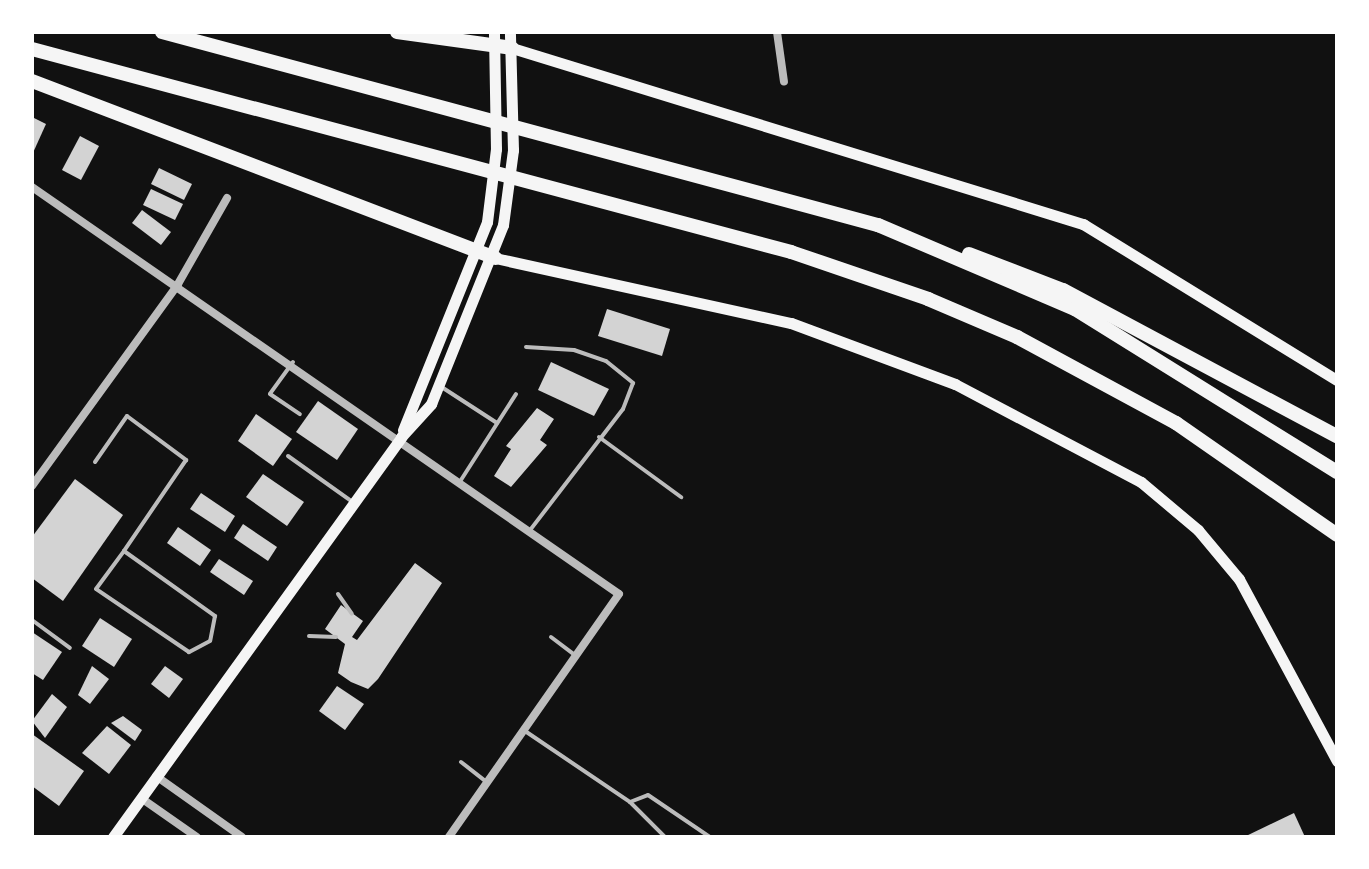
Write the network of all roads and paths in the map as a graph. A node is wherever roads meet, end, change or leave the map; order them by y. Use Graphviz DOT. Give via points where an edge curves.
graph roads {
  1 [pos="162,32"];
  2 [pos="397,32"];
  3 [pos="510,32"];
  4 [pos="777,32"];
  5 [pos="494,38"];
  6 [pos="512,48"];
  7 [pos="32,49"];
  8 [pos="32,81"];
  9 [pos="784,82"];
  10 [pos="32,187"];
  11 [pos="227,198"];
  12 [pos="927,244"];
  13 [pos="478,252"];
  14 [pos="495,258"];
  15 [pos="178,284"];
  16 [pos="526,347"];
  17 [pos="293,362"];
  18 [pos="1337,380"];
  19 [pos="440,386"];
  20 [pos="516,394"];
  21 [pos="300,414"];
  22 [pos="497,423"];
  23 [pos="1337,436"];
  24 [pos="401,437"];
  25 [pos="599,437"];
  26 [pos="288,456"];
  27 [pos="95,462"];
  28 [pos="1337,472"];
  29 [pos="461,480"];
  30 [pos="32,486"];
  31 [pos="681,497"];
  32 [pos="353,503"];
  33 [pos="530,530"];
  34 [pos="1337,535"];
  35 [pos="124,551"];
  36 [pos="338,594"];
  37 [pos="352,614"];
  38 [pos="32,620"];
  39 [pos="309,636"];
  40 [pos="336,637"];
  41 [pos="551,637"];
  42 [pos="70,648"];
  43 [pos="577,657"];
  44 [pos="525,731"];
  45 [pos="1337,761"];
  46 [pos="461,762"];
  47 [pos="156,776"];
  48 [pos="487,783"];
  49 [pos="141,798"];
  50 [pos="630,802"];
  51 [pos="113,837"];
  52 [pos="197,837"];
  53 [pos="242,837"];
  54 [pos="449,837"];
  55 [pos="665,837"];
  56 [pos="710,837"];
  1 -- 12 [label="highway" via="570,139"];
  2 -- 5 [label="highway"];
  3 -- 6 [label="main road"];
  4 -- 9 [label="street"];
  5 -- 6 [label="highway"];
  5 -- 13 [label="main road" via="496,149"];
  6 -- 14 [label="main road" via="513,150"];
  6 -- 18 [label="main road" via="1083,224"];
  7 -- 34 [label="highway" via="791,252 972,317 1176,423"];
  8 -- 13 [label="highway"];
  10 -- 15 [label="street"];
  11 -- 15 [label="street"];
  12 -- 23 [label="highway" via="986,258 1063,290"];
  12 -- 28 [label="highway" via="1122,334"];
  13 -- 14 [label="highway"];
  13 -- 24 [label="main road"];
  14 -- 19 [label="main road"];
  14 -- 45 [label="main road" via="791,323 955,384 1141,482 1198,530 1239,579"];
  15 -- 17 [label="street"];
  15 -- 30 [label="street"];
  16 -- 25 [label="lane" via="574,350 629,374 632,390"];
  17 -- 21 [label="lane" via="270,394"];
  17 -- 24 [label="street"];
  19 -- 22 [label="lane"];
  19 -- 24 [label="main road"];
  20 -- 22 [label="lane"];
  22 -- 29 [label="lane"];
  24 -- 29 [label="street"];
  24 -- 32 [label="main road"];
  25 -- 31 [label="lane"];
  25 -- 33 [label="lane"];
  26 -- 32 [label="lane"];
  27 -- 35 [label="lane" via="127,416 186,460"];
  29 -- 33 [label="street"];
  32 -- 47 [label="main road"];
  33 -- 43 [label="street" via="619,594"];
  35 -- 35 [label="lane" via="96,589 189,652 210,641 215,616"];
  36 -- 37 [label="lane"];
  38 -- 42 [label="lane"];
  39 -- 40 [label="lane"];
  41 -- 43 [label="lane"];
  43 -- 44 [label="street"];
  44 -- 48 [label="street"];
  44 -- 50 [label="lane"];
  46 -- 48 [label="lane"];
  47 -- 49 [label="main road"];
  47 -- 53 [label="street"];
  48 -- 54 [label="street"];
  49 -- 51 [label="main road"];
  49 -- 52 [label="street"];
  50 -- 55 [label="lane"];
  50 -- 56 [label="lane" via="648,795"];
}
